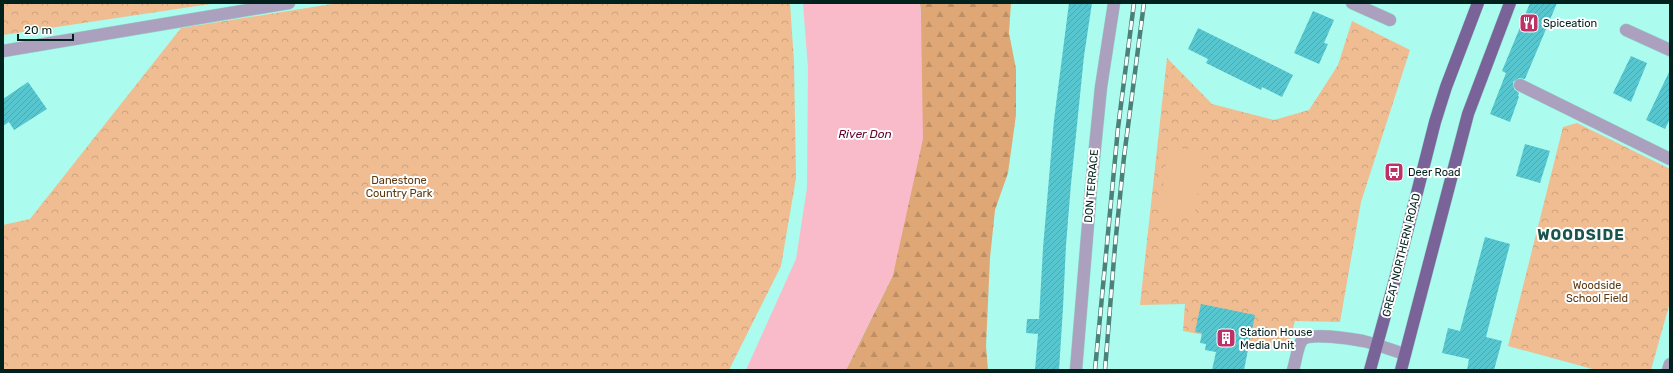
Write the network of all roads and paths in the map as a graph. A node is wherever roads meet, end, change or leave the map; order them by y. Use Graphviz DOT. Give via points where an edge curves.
graph roads {
  1 [pos="288,3"];
  2 [pos="1114,3"];
  3 [pos="1352,3"];
  4 [pos="1478,3"];
  5 [pos="1510,3"];
  6 [pos="1390,20"];
  7 [pos="1626,30"];
  8 [pos="1670,50"];
  9 [pos="3,51"];
  10 [pos="1520,85"];
  11 [pos="1670,159"];
  12 [pos="1378,345"];
  13 [pos="1405,354"];
  14 [pos="1670,364"];
  15 [pos="1076,370"];
  16 [pos="1293,370"];
  17 [pos="1370,370"];
  18 [pos="1401,370"];
  19 [pos="1668,370"];
  1 -- 9 [label="street"];
  2 -- 15 [label="street, DON TERRACE" via="1100,95"];
  3 -- 6 [label="street"];
  4 -- 12 [label="main road, GREAT NORTHERN ROAD" via="1435,122"];
  5 -- 13 [label="main road" via="1468,114"];
  7 -- 8 [label="street"];
  10 -- 11 [label="street"];
  12 -- 13 [label="street"];
  12 -- 16 [label="street" via="1363,341 1306,337 1299,347"];
  12 -- 17 [label="main road, GREAT NORTHERN ROAD"];
  13 -- 18 [label="main road"];
  14 -- 19 [label="street"];
}
